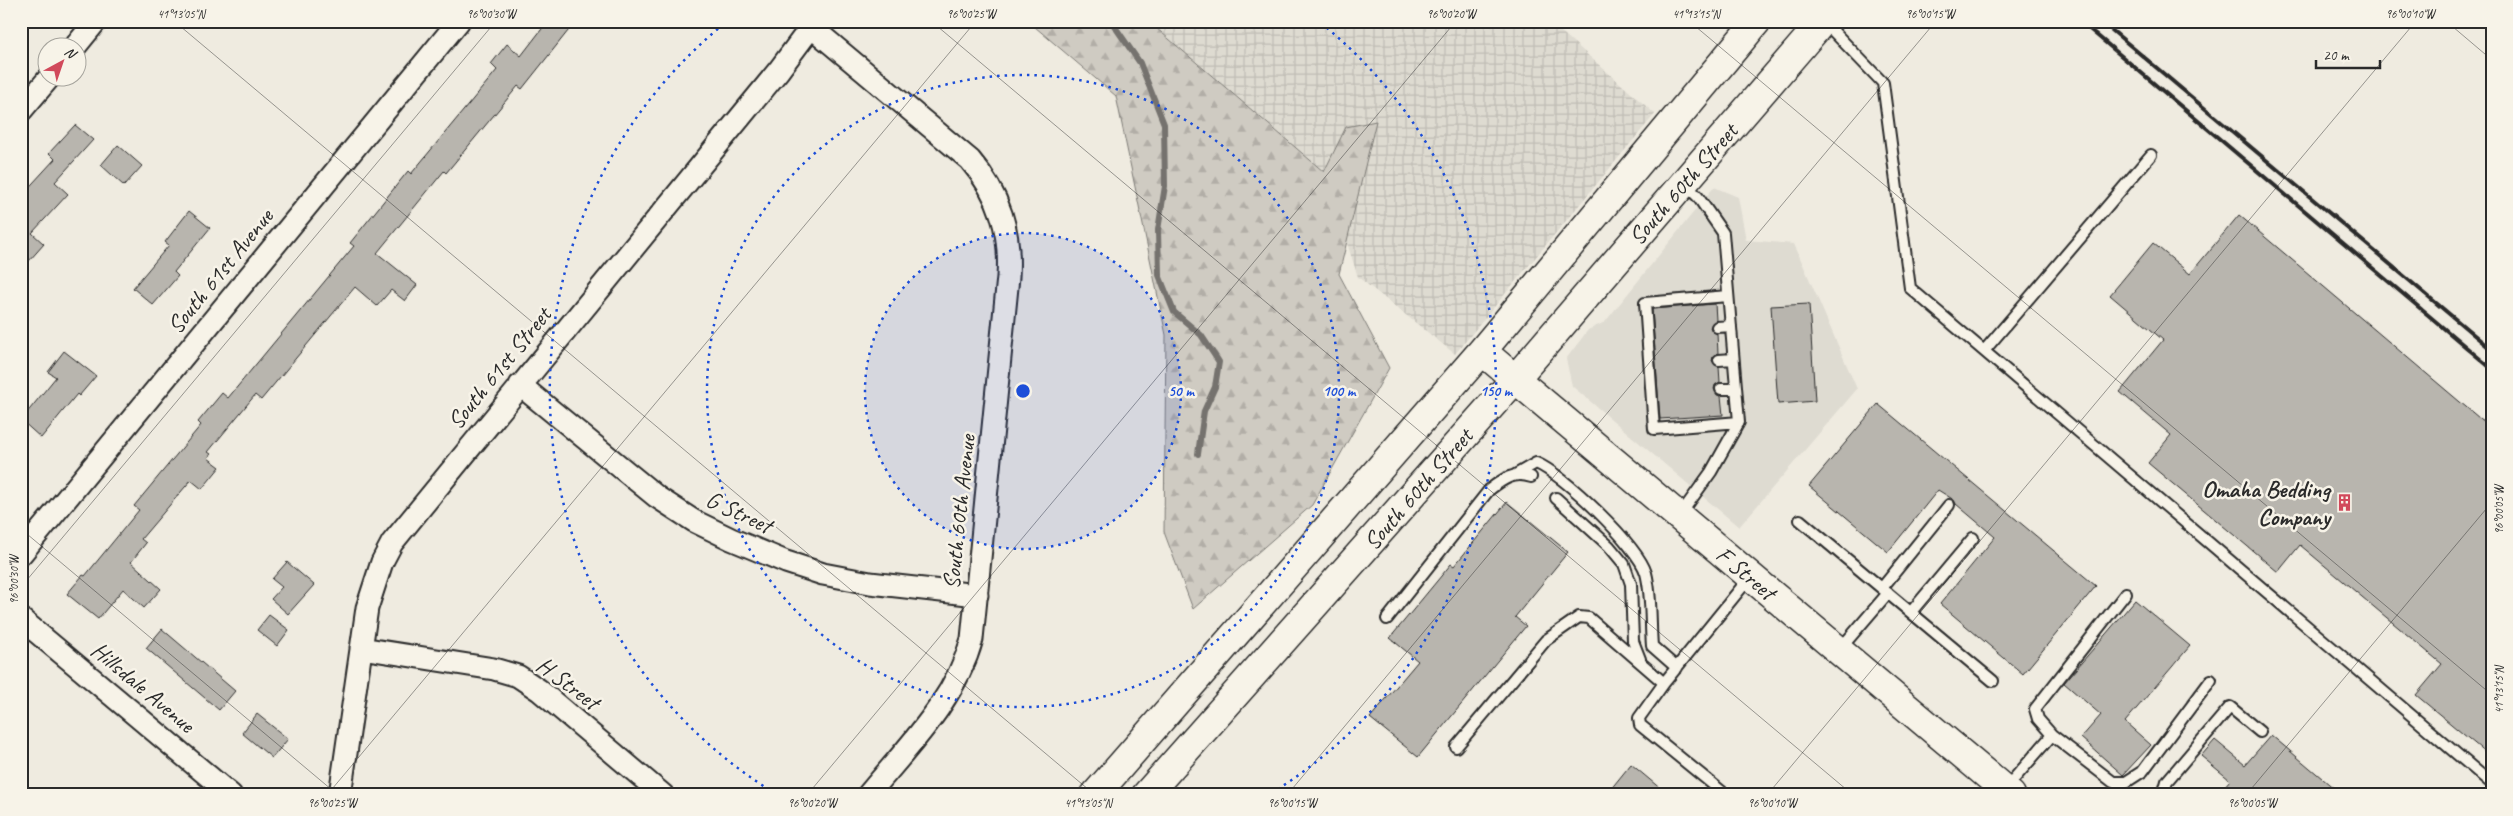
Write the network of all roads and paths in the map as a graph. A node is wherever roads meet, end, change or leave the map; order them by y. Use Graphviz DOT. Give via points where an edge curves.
graph roads {
  1 [pos="96,21"];
  2 [pos="459,21"];
  3 [pos="1757,21"];
  4 [pos="1823,21"];
  5 [pos="1830,21"];
  6 [pos="808,24"];
  7 [pos="82,38"];
  8 [pos="41,88"];
  9 [pos="21,111"];
  10 [pos="2150,155"];
  11 [pos="1684,184"];
  12 [pos="1728,296"];
  13 [pos="1730,326"];
  14 [pos="1717,327"];
  15 [pos="1482,351"];
  16 [pos="1984,351"];
  17 [pos="1733,359"];
  18 [pos="1719,360"];
  19 [pos="1515,379"];
  20 [pos="520,385"];
  21 [pos="1721,389"];
  22 [pos="1736,389"];
  23 [pos="1739,422"];
  24 [pos="1515,475"];
  25 [pos="1531,477"];
  26 [pos="1556,498"];
  27 [pos="1949,505"];
  28 [pos="1679,516"];
  29 [pos="1800,520"];
  30 [pos="1973,538"];
  31 [pos="21,554"];
  32 [pos="1751,577"];
  33 [pos="1885,590"];
  34 [pos="2126,593"];
  35 [pos="977,595"];
  36 [pos="1911,612"];
  37 [pos="21,619"];
  38 [pos="1387,619"];
  39 [pos="361,648"];
  40 [pos="1839,651"];
  41 [pos="1642,662"];
  42 [pos="1677,668"];
  43 [pos="2211,680"];
  44 [pos="1993,681"];
  45 [pos="1664,683"];
  46 [pos="2260,732"];
  47 [pos="2052,734"];
  48 [pos="1456,747"];
  49 [pos="2492,784"];
  50 [pos="2005,793"];
  51 [pos="230,795"];
  52 [pos="340,795"];
  53 [pos="663,795"];
  54 [pos="868,795"];
  55 [pos="1095,795"];
  56 [pos="1146,795"];
  57 [pos="1726,795"];
  58 [pos="2163,795"];
  1 -- 7 [label="street"];
  2 -- 31 [label="street, South 61st Avenue"];
  3 -- 15 [label="main road, South 60th Street"];
  4 -- 11 [label="main road, South 60th Street"];
  5 -- 16 [label="lane" via="1834,32 1883,83 1910,288"];
  6 -- 20 [label="street, South 61st Street" via="773,78"];
  6 -- 35 [label="street, South 60th Avenue" via="970,160 998,203 1009,243 1008,277"];
  8 -- 9 [label="street"];
  10 -- 16 [label="lane"];
  11 -- 12 [label="lane" via="1698,197 1724,233"];
  11 -- 19 [label="main road, South 60th Street"];
  12 -- 13 [label="lane"];
  12 -- 23 [label="lane" via="1645,303 1650,333 1654,429"];
  13 -- 14 [label="lane"];
  13 -- 17 [label="lane"];
  15 -- 19 [label="main road, F Street"];
  15 -- 55 [label="main road, South 60th Street"];
  16 -- 49 [label="lane"];
  17 -- 18 [label="lane"];
  17 -- 22 [label="lane"];
  19 -- 28 [label="main road, F Street"];
  19 -- 56 [label="main road, South 60th Street"];
  20 -- 35 [label="street, G Street" via="657,497 694,521 731,539 823,574 870,583"];
  20 -- 39 [label="street, South 61st Street" via="392,543 373,585"];
  21 -- 22 [label="lane"];
  22 -- 23 [label="lane"];
  23 -- 28 [label="lane" via="1711,472"];
  24 -- 25 [label="lane"];
  24 -- 38 [label="lane" via="1504,478 1490,490"];
  24 -- 42 [label="lane" via="1536,463 1547,467 1592,507 1637,554 1647,581 1652,646"];
  26 -- 41 [label="lane" via="1610,546 1624,564 1630,584 1633,641"];
  27 -- 33 [label="lane"];
  28 -- 32 [label="main road, F Street"];
  29 -- 33 [label="lane"];
  30 -- 36 [label="lane"];
  32 -- 40 [label="main road, F Street"];
  32 -- 42 [label="lane"];
  33 -- 36 [label="lane"];
  33 -- 40 [label="lane"];
  34 -- 47 [label="lane" via="2035,708 2038,719"];
  35 -- 54 [label="street, South 60th Avenue" via="966,662 952,691"];
  36 -- 44 [label="lane"];
  37 -- 51 [label="street, Hillsdale Avenue"];
  39 -- 52 [label="street, South 61st Street"];
  39 -- 53 [label="street, H Street" via="494,669 518,676 539,690"];
  40 -- 50 [label="main road, F Street"];
  41 -- 45 [label="lane"];
  41 -- 48 [label="lane" via="1589,618 1572,620 1546,640"];
  42 -- 45 [label="lane"];
  43 -- 47 [label="lane" via="2143,771 2126,782 2113,782"];
  45 -- 57 [label="lane" via="1639,718 1640,725"];
  46 -- 58 [label="lane" via="2230,707 2167,781"];
  47 -- 50 [label="lane"];
}
